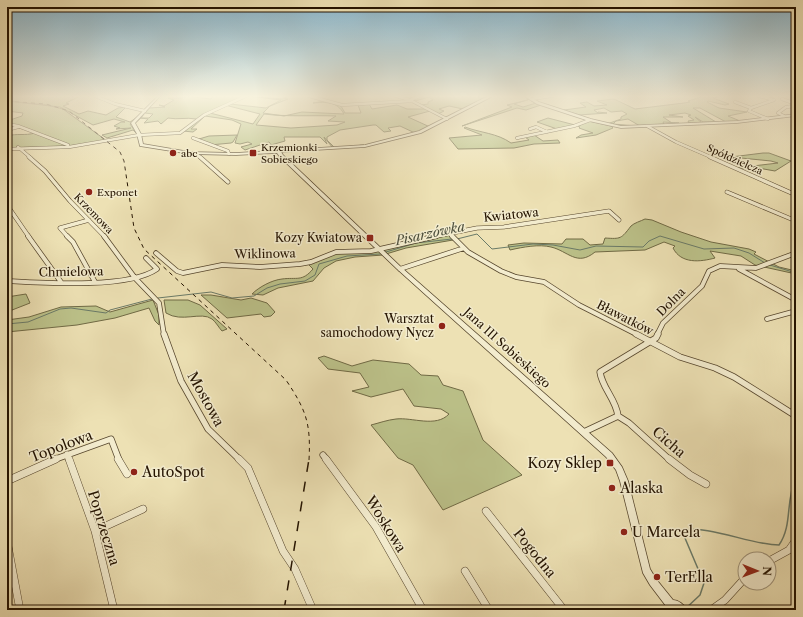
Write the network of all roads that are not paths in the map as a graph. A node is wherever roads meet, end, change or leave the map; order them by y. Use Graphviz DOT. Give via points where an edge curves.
graph roads {
  1 [pos="10,125"];
  2 [pos="133,125"];
  3 [pos="192,125"];
  4 [pos="435,125"];
  5 [pos="580,125"];
  6 [pos="608,125"];
  7 [pos="674,125"];
  8 [pos="540,126"];
  9 [pos="647,126"];
  10 [pos="19,127"];
  11 [pos="536,127"];
  12 [pos="530,129"];
  13 [pos="7,130"];
  14 [pos="547,132"];
  15 [pos="139,135"];
  16 [pos="193,138"];
  17 [pos="517,138"];
  18 [pos="76,145"];
  19 [pos="18,148"];
  20 [pos="7,149"];
  21 [pos="280,152"];
  22 [pos="194,153"];
  23 [pos="229,154"];
  24 [pos="228,182"];
  25 [pos="727,192"];
  26 [pos="796,195"];
  27 [pos="7,205"];
  28 [pos="89,220"];
  29 [pos="619,220"];
  30 [pos="796,221"];
  31 [pos="450,234"];
  32 [pos="464,248"];
  33 [pos="379,250"];
  34 [pos="156,253"];
  35 [pos="796,253"];
  36 [pos="146,258"];
  37 [pos="738,268"];
  38 [pos="400,269"];
  39 [pos="135,278"];
  40 [pos="7,281"];
  41 [pos="61,282"];
  42 [pos="95,282"];
  43 [pos="796,300"];
  44 [pos="796,311"];
  45 [pos="767,319"];
  46 [pos="651,342"];
  47 [pos="618,416"];
  48 [pos="796,416"];
  49 [pos="584,432"];
  50 [pos="67,454"];
  51 [pos="323,455"];
  52 [pos="127,474"];
  53 [pos="7,481"];
  54 [pos="706,484"];
  55 [pos="143,509"];
  56 [pos="486,511"];
  57 [pos="95,531"];
  58 [pos="796,540"];
  59 [pos="7,541"];
  60 [pos="777,556"];
  61 [pos="465,571"];
  62 [pos="737,587"];
  63 [pos="664,596"];
  64 [pos="20,610"];
  65 [pos="114,610"];
  66 [pos="313,610"];
  67 [pos="423,610"];
  68 [pos="489,610"];
  69 [pos="564,610"];
  70 [pos="675,610"];
  71 [pos="682,610"];
  72 [pos="712,610"];
  1 -- 10 [label="street"];
  2 -- 15 [label="street"];
  3 -- 15 [label="street" via="180,133"];
  4 -- 21 [label="street" via="417,134 368,145"];
  5 -- 14 [label="street"];
  6 -- 9 [label="street"];
  7 -- 9 [label="street"];
  8 -- 11 [label="street"];
  9 -- 26 [label="street, Spółdzielcza" via="694,150"];
  10 -- 13 [label="street"];
  10 -- 18 [label="street" via="64,144"];
  11 -- 12 [label="street"];
  11 -- 14 [label="street"];
  14 -- 17 [label="street"];
  15 -- 18 [label="street"];
  15 -- 22 [label="street" via="140,143 143,145"];
  16 -- 23 [label="street" via="228,151"];
  18 -- 19 [label="street"];
  19 -- 20 [label="street"];
  19 -- 28 [label="street, Krzemowa" via="45,171"];
  21 -- 23 [label="street"];
  21 -- 33 [label="street, Jana III Sobieskiego" via="280,156"];
  22 -- 23 [label="street"];
  22 -- 24 [label="street"];
  25 -- 30 [label="street"];
  27 -- 41 [label="street"];
  28 -- 39 [label="street, Krzemowa" via="114,247"];
  28 -- 42 [label="street" via="60,228 73,242"];
  29 -- 31 [label="street, Kwiatowa" via="609,211 504,227 477,228"];
  31 -- 32 [label="street, Bławatków"];
  31 -- 33 [label="street, Kwiatowa" via="413,240"];
  32 -- 38 [label="street"];
  32 -- 46 [label="street, Bławatków" via="501,271 516,277 544,282 579,305"];
  33 -- 34 [label="street, Wiklinowa" via="336,252 300,264 222,265 183,273 176,271"];
  33 -- 38 [label="street, Jana III Sobieskiego"];
  35 -- 37 [label="street, Dolna" via="768,265"];
  36 -- 39 [label="street" via="156,267 156,272"];
  37 -- 43 [label="street"];
  37 -- 46 [label="street, Dolna" via="720,266 709,271 702,286 663,323"];
  38 -- 49 [label="street, Jana III Sobieskiego"];
  39 -- 42 [label="street, Chmielowa"];
  39 -- 66 [label="street, Mostowa" via="159,303 163,332 170,355 208,429 248,468 283,551 296,569"];
  40 -- 41 [label="street, Chmielowa"];
  41 -- 42 [label="street, Chmielowa"];
  44 -- 45 [label="street"];
  46 -- 47 [label="street, Dolna" via="600,372 600,380 616,406"];
  46 -- 48 [label="street, Bławatków" via="734,377"];
  47 -- 49 [label="street"];
  47 -- 54 [label="street, Cicha" via="626,420 693,478"];
  49 -- 63 [label="street, Jana III Sobieskiego" via="619,468 646,570"];
  50 -- 52 [label="street, Topolowa" via="111,439 119,462"];
  50 -- 53 [label="street, Topolowa"];
  50 -- 57 [label="street, Poprzeczna"];
  51 -- 67 [label="street, Woskowa" via="376,527"];
  55 -- 57 [label="street"];
  56 -- 69 [label="street, Pogodna"];
  57 -- 65 [label="street, Poprzeczna"];
  58 -- 60 [label="street" via="789,550"];
  59 -- 64 [label="street"];
  61 -- 68 [label="street"];
  62 -- 72 [label="street"];
  63 -- 70 [label="street, Jana III Sobieskiego"];
  63 -- 71 [label="street, Jana III Sobieskiego"];
}
